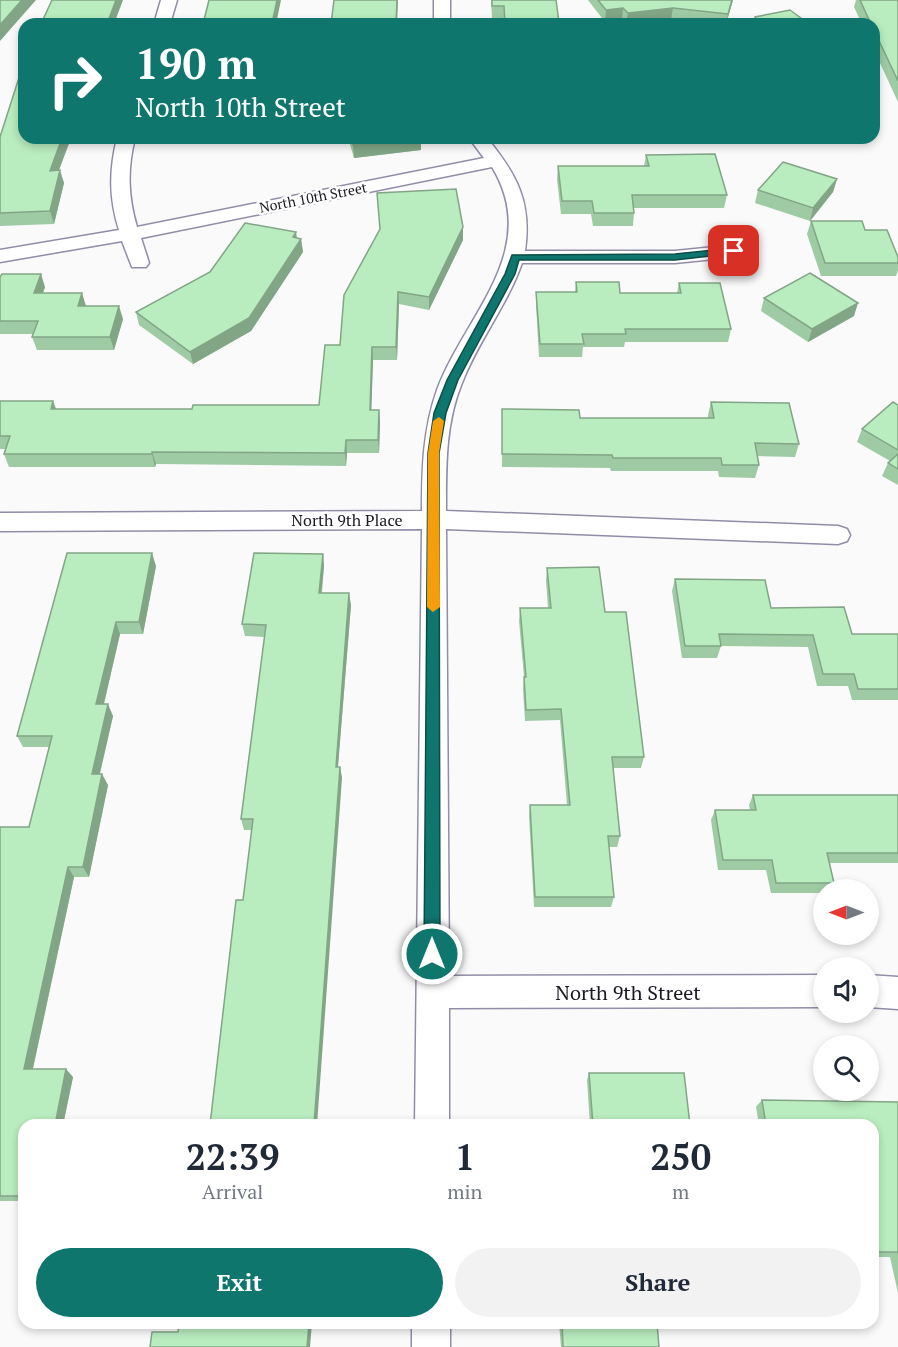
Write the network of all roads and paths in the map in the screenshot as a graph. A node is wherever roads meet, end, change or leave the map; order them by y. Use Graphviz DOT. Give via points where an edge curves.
graph roads {
  1 [pos="169,0"];
  2 [pos="442,0"];
  3 [pos="164,18"];
  4 [pos="442,18"];
  5 [pos="124,144"];
  6 [pos="482,144"];
  7 [pos="495,161"];
  8 [pos="130,234"];
  9 [pos="734,251"];
  10 [pos="0,256"];
  11 [pos="515,257"];
  12 [pos="139,263"];
  13 [pos="433,519"];
  14 [pos="1,525"];
  15 [pos="838,535"];
  16 [pos="813,991"];
  17 [pos="432,992"];
  18 [pos="879,992"];
  19 [pos="898,993"];
  20 [pos="432,1119"];
  21 [pos="431,1329"];
  22 [pos="431,1347"];
  1 -- 3 [label="street"];
  2 -- 4 [label="street"];
  5 -- 8 [label="street" via="117,187"];
  6 -- 7 [label="street"];
  7 -- 8 [label="street, North 10th Street"];
  7 -- 11 [label="street" via="518,212"];
  8 -- 10 [label="street, North 10th Street"];
  8 -- 12 [label="street"];
  9 -- 11 [label="street" via="675,257"];
  11 -- 13 [label="street" via="510,274 452,380 440,413 434,453"];
  13 -- 14 [label="street, North 9th Place"];
  13 -- 15 [label="street, North 9th Place"];
  13 -- 17 [label="street"];
  16 -- 17 [label="street, North 9th Street"];
  17 -- 20 [label="street"];
  18 -- 19 [label="street"];
  21 -- 22 [label="street"];
}
